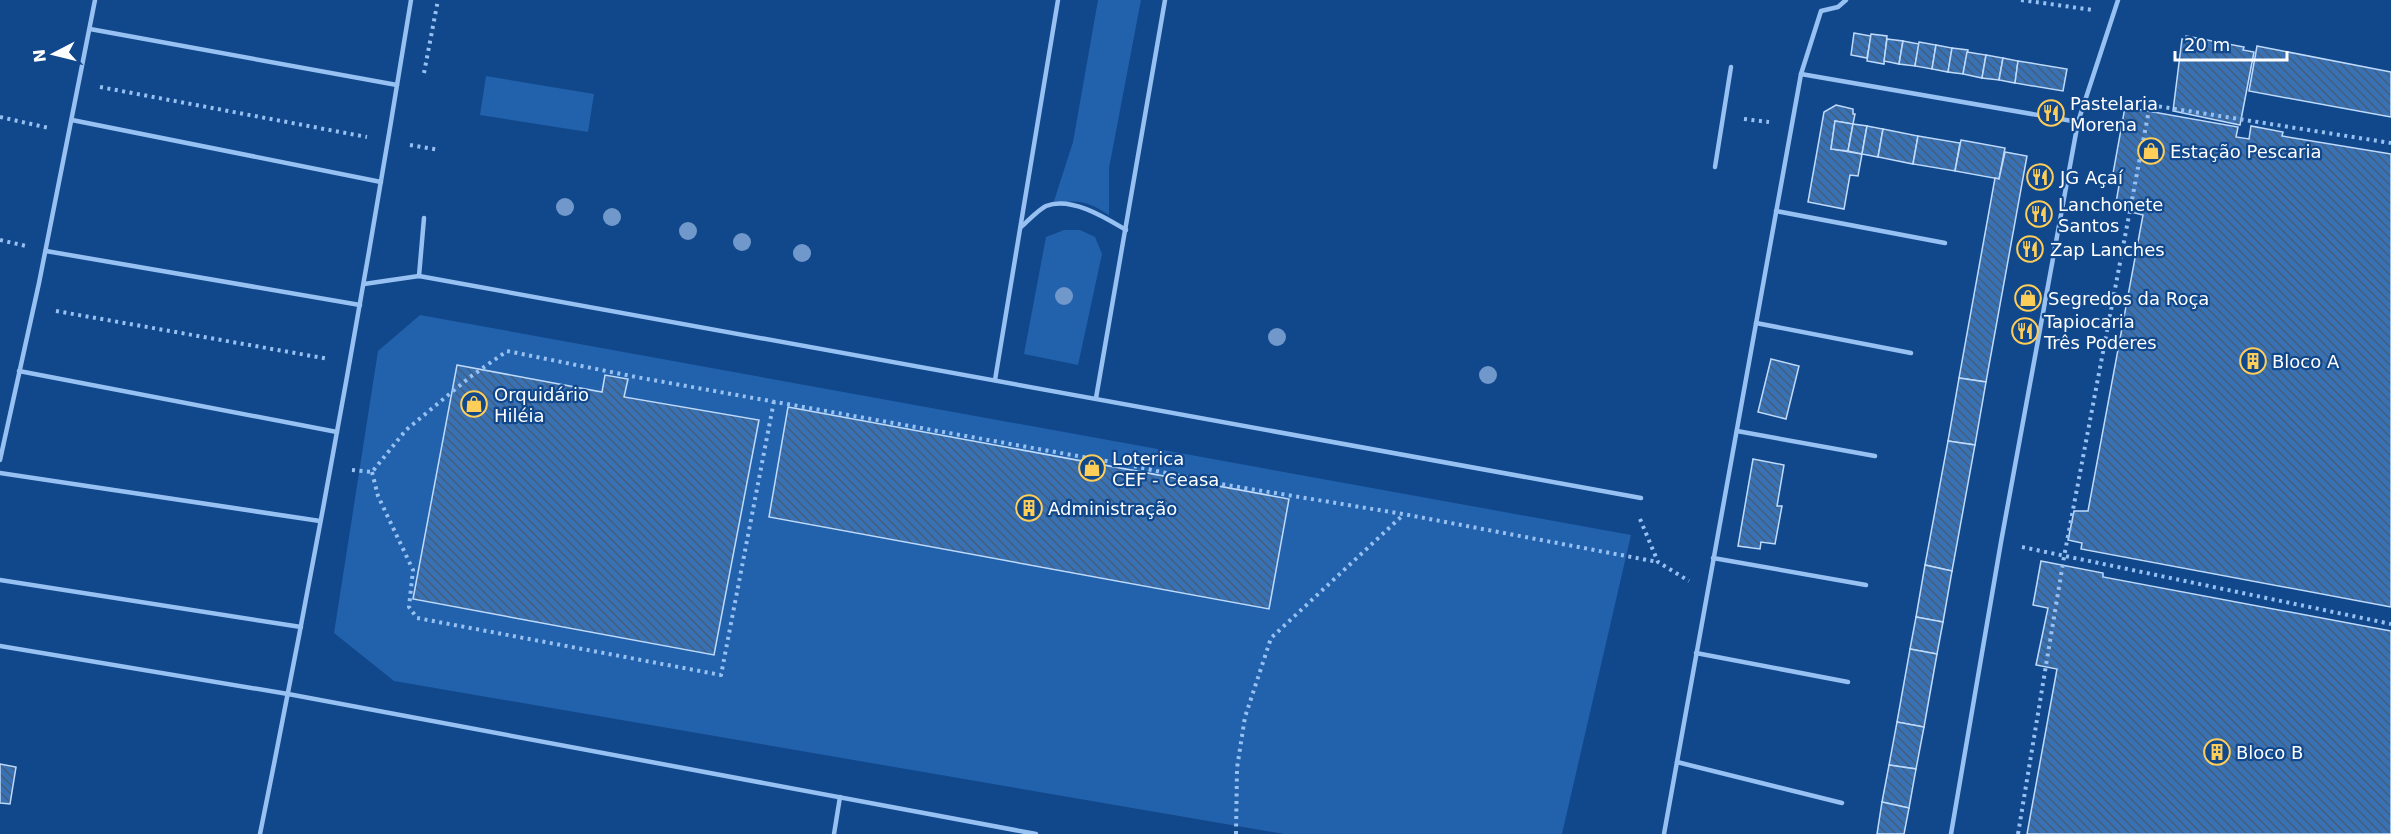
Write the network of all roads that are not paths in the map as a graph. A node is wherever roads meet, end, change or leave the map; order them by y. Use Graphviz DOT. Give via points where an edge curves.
graph roads {
  1 [pos="95,0"];
  2 [pos="411,0"];
  3 [pos="1058,0"];
  4 [pos="1165,0"];
  5 [pos="1846,0"];
  6 [pos="2118,0"];
  7 [pos="90,29"];
  8 [pos="1731,67"];
  9 [pos="1801,74"];
  10 [pos="397,85"];
  11 [pos="72,120"];
  12 [pos="2078,122"];
  13 [pos="1715,167"];
  14 [pos="381,182"];
  15 [pos="1776,211"];
  16 [pos="424,218"];
  17 [pos="1021,227"];
  18 [pos="1126,230"];
  19 [pos="1945,243"];
  20 [pos="46,251"];
  21 [pos="419,276"];
  22 [pos="364,284"];
  23 [pos="360,305"];
  24 [pos="1756,323"];
  25 [pos="1911,353"];
  26 [pos="20,371"];
  27 [pos="995,380"];
  28 [pos="1096,398"];
  29 [pos="1737,431"];
  30 [pos="337,432"];
  31 [pos="1875,456"];
  32 [pos="0,460"];
  33 [pos="0,473"];
  34 [pos="1641,498"];
  35 [pos="321,521"];
  36 [pos="1713,558"];
  37 [pos="0,580"];
  38 [pos="1866,585"];
  39 [pos="301,627"];
  40 [pos="0,646"];
  41 [pos="1696,653"];
  42 [pos="1848,682"];
  43 [pos="288,694"];
  44 [pos="1677,762"];
  45 [pos="840,797"];
  46 [pos="1842,803"];
  47 [pos="260,834"];
  48 [pos="834,834"];
  49 [pos="1036,834"];
  50 [pos="1664,834"];
  51 [pos="1951,834"];
  1 -- 7 [label="lane"];
  2 -- 10 [label="lane"];
  3 -- 17 [label="lane"];
  4 -- 18 [label="lane"];
  5 -- 9 [label="lane" via="1838,7 1821,11"];
  6 -- 12 [label="lane"];
  7 -- 10 [label="lane"];
  7 -- 11 [label="lane"];
  8 -- 13 [label="lane"];
  9 -- 12 [label="lane"];
  9 -- 15 [label="lane"];
  10 -- 14 [label="lane"];
  11 -- 14 [label="lane"];
  11 -- 20 [label="lane"];
  12 -- 51 [label="lane"];
  14 -- 22 [label="lane"];
  15 -- 19 [label="lane"];
  15 -- 24 [label="lane"];
  16 -- 21 [label="lane"];
  17 -- 18 [label="lane" via="1046,206 1066,204 1081,207"];
  17 -- 27 [label="lane"];
  18 -- 28 [label="lane"];
  20 -- 23 [label="lane"];
  20 -- 26 [label="lane"];
  21 -- 22 [label="lane"];
  21 -- 27 [label="lane"];
  22 -- 23 [label="lane"];
  23 -- 30 [label="lane"];
  24 -- 25 [label="lane"];
  24 -- 29 [label="lane"];
  26 -- 30 [label="lane"];
  26 -- 32 [label="lane"];
  27 -- 28 [label="lane"];
  28 -- 34 [label="lane"];
  29 -- 31 [label="lane"];
  29 -- 36 [label="lane"];
  30 -- 35 [label="lane"];
  33 -- 35 [label="lane"];
  35 -- 39 [label="lane"];
  36 -- 38 [label="lane"];
  36 -- 41 [label="lane"];
  37 -- 39 [label="lane"];
  39 -- 43 [label="lane"];
  40 -- 43 [label="lane"];
  41 -- 42 [label="lane"];
  41 -- 44 [label="lane"];
  43 -- 45 [label="lane"];
  43 -- 47 [label="lane"];
  44 -- 46 [label="lane"];
  44 -- 50 [label="lane"];
  45 -- 48 [label="lane"];
  45 -- 49 [label="lane"];
}
